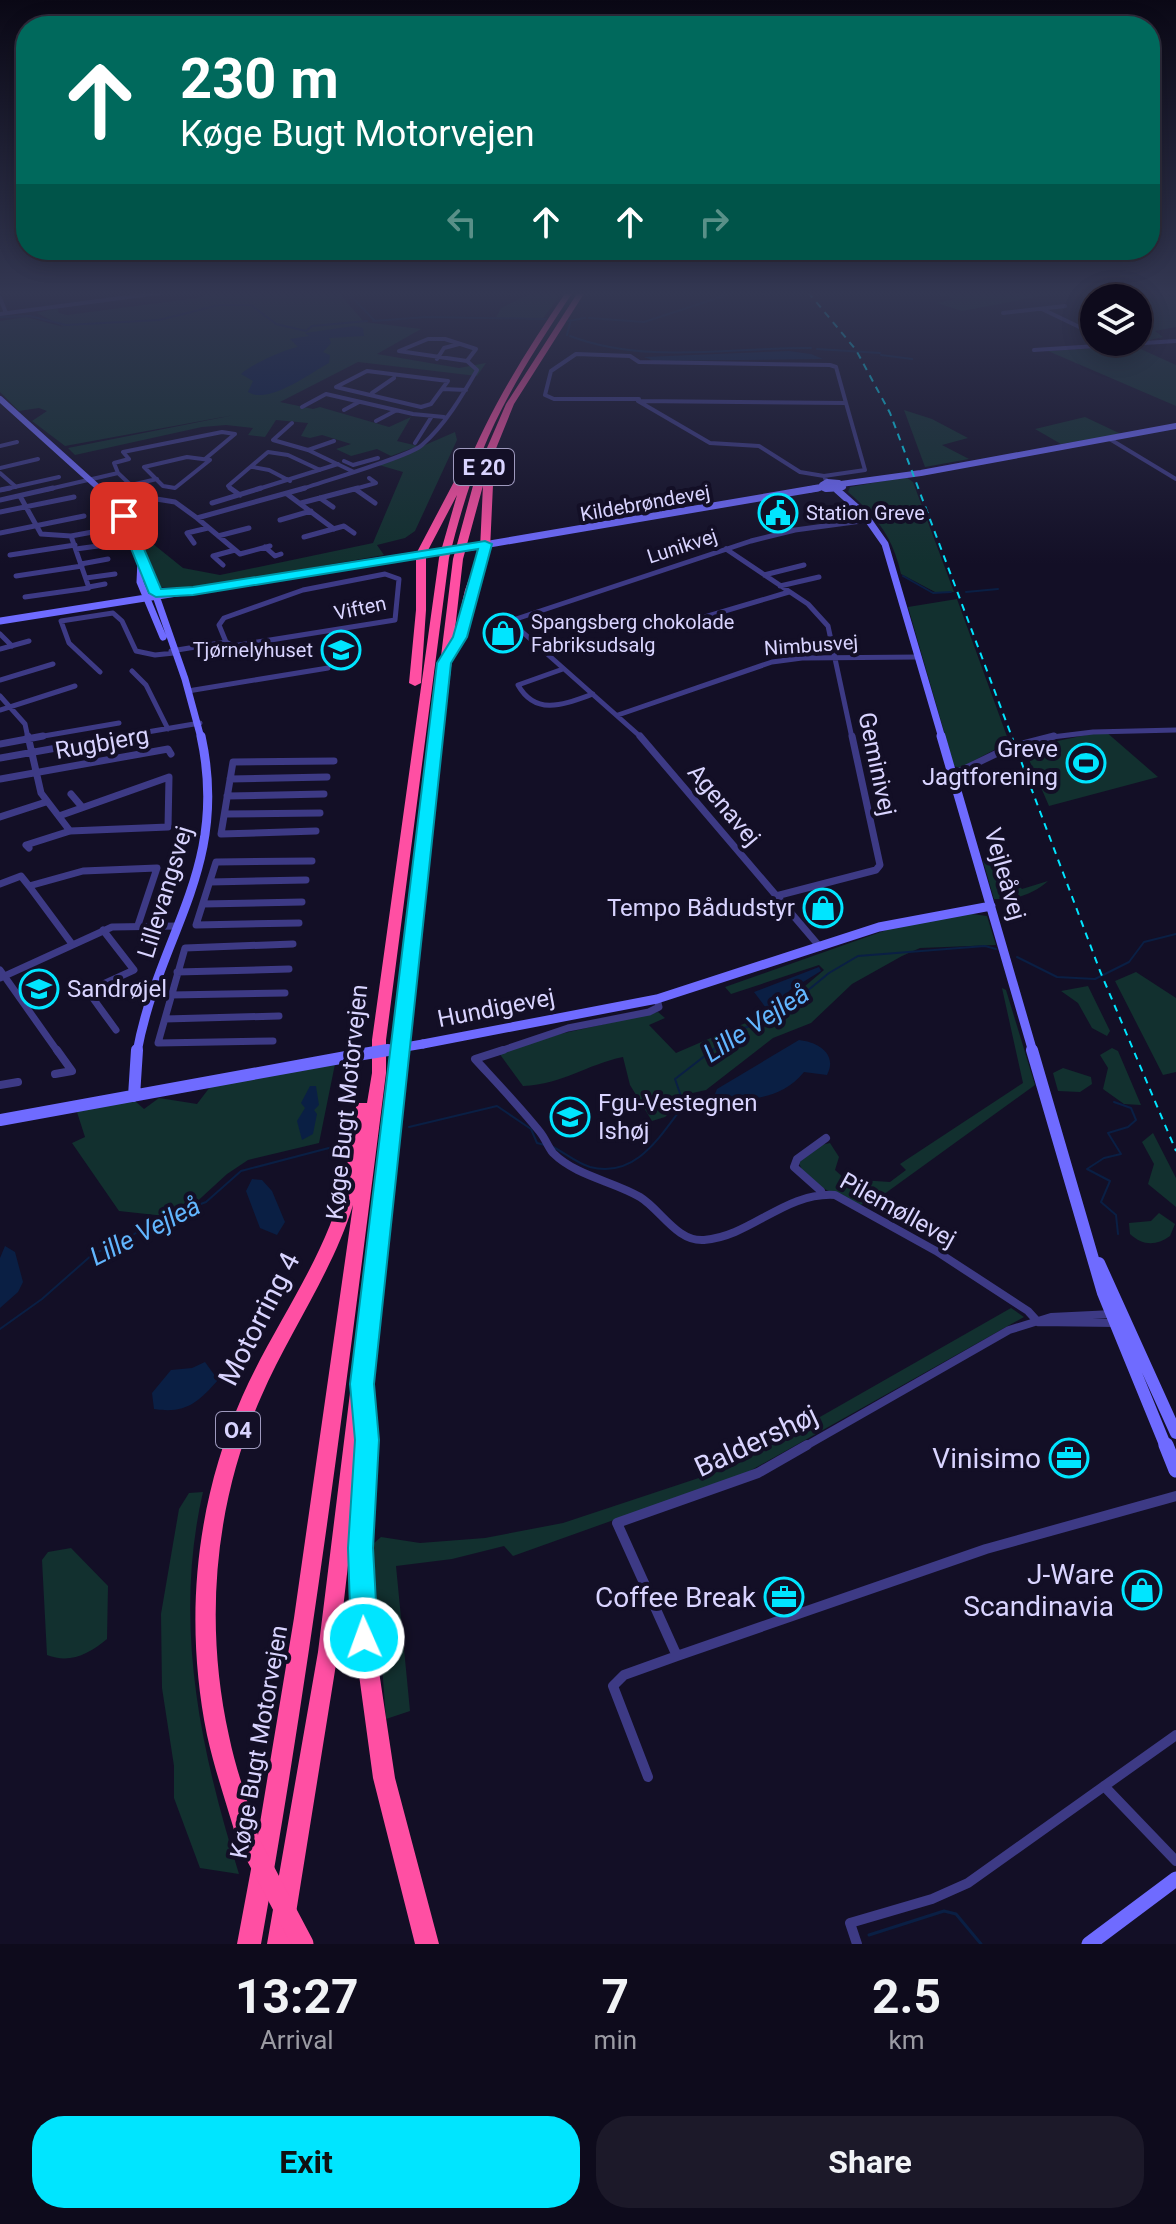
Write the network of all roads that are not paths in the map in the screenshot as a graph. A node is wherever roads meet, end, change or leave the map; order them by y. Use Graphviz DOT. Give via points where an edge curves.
graph roads {
  1 [pos="344,383"];
  2 [pos="387,383"];
  3 [pos="447,383"];
  4 [pos="470,383"];
  5 [pos="509,383"];
  6 [pos="522,383"];
  7 [pos="548,383"];
  8 [pos="840,383"];
  9 [pos="443,389"];
  10 [pos="466,390"];
  11 [pos="372,393"];
  12 [pos="393,399"];
  13 [pos="639,399"];
  14 [pos="1,402"];
  15 [pos="360,402"];
  16 [pos="846,403"];
  17 [pos="380,406"];
  18 [pos="302,407"];
  19 [pos="344,410"];
  20 [pos="396,410"];
  21 [pos="432,416"];
  22 [pos="444,417"];
  23 [pos="376,421"];
  24 [pos="292,423"];
  25 [pos="1176,426"];
  26 [pos="499,428"];
  27 [pos="1108,438"];
  28 [pos="334,441"];
  29 [pos="17,442"];
  30 [pos="415,443"];
  31 [pos="0,446"];
  32 [pos="308,450"];
  33 [pos="11,457"];
  34 [pos="378,458"];
  35 [pos="38,459"];
  36 [pos="205,459"];
  37 [pos="344,461"];
  38 [pos="18,464"];
  39 [pos="338,464"];
  40 [pos="353,465"];
  41 [pos="253,467"];
  42 [pos="345,468"];
  43 [pos="469,469"];
  44 [pos="320,470"];
  45 [pos="354,472"];
  46 [pos="0,473"];
  47 [pos="118,473"];
  48 [pos="31,475"];
  49 [pos="59,477"];
  50 [pos="369,478"];
  51 [pos="93,479"];
  52 [pos="157,479"];
  53 [pos="1176,479"];
  54 [pos="39,481"];
  55 [pos="290,481"];
  56 [pos="825,482"];
  57 [pos="131,485"];
  58 [pos="16,487"];
  59 [pos="267,487"];
  60 [pos="839,487"];
  61 [pos="355,489"];
  62 [pos="0,490"];
  63 [pos="22,495"];
  64 [pos="240,495"];
  65 [pos="284,495"];
  66 [pos="74,497"];
  67 [pos="320,498"];
  68 [pos="0,500"];
  69 [pos="212,503"];
  70 [pos="301,503"];
  71 [pos="375,503"];
  72 [pos="27,507"];
  73 [pos="333,507"];
  74 [pos="278,510"];
  75 [pos="311,511"];
  76 [pos="0,512"];
  77 [pos="84,516"];
  78 [pos="197,518"];
  79 [pos="869,520"];
  80 [pos="234,522"];
  81 [pos="37,526"];
  82 [pos="208,528"];
  83 [pos="334,529"];
  84 [pos="98,531"];
  85 [pos="0,533"];
  86 [pos="354,533"];
  87 [pos="71,536"];
  88 [pos="218,536"];
  89 [pos="194,543"];
  90 [pos="319,544"];
  91 [pos="485,544"];
  92 [pos="105,545"];
  93 [pos="75,547"];
  94 [pos="726,549"];
  95 [pos="235,550"];
  96 [pos="281,554"];
  97 [pos="421,554"];
  98 [pos="10,555"];
  99 [pos="108,559"];
  100 [pos="81,565"];
  101 [pos="223,565"];
  102 [pos="804,565"];
  103 [pos="115,574"];
  104 [pos="764,575"];
  105 [pos="16,576"];
  106 [pos="819,577"];
  107 [pos="86,578"];
  108 [pos="105,584"];
  109 [pos="780,586"];
  110 [pos="89,587"];
  111 [pos="789,592"];
  112 [pos="151,596"];
  113 [pos="25,597"];
  114 [pos="0,621"];
  115 [pos="510,621"];
  116 [pos="681,624"];
  117 [pos="0,634"];
  118 [pos="29,641"];
  119 [pos="226,642"];
  120 [pos="12,646"];
  121 [pos="0,649"];
  122 [pos="173,652"];
  123 [pos="919,657"];
  124 [pos="835,658"];
  125 [pos="444,663"];
  126 [pos="53,664"];
  127 [pos="328,668"];
  128 [pos="563,669"];
  129 [pos="132,671"];
  130 [pos="100,672"];
  131 [pos="0,680"];
  132 [pos="75,686"];
  133 [pos="188,691"];
  134 [pos="593,694"];
  135 [pos="0,696"];
  136 [pos="422,702"];
  137 [pos="10,707"];
  138 [pos="0,710"];
  139 [pos="618,715"];
  140 [pos="119,723"];
  141 [pos="200,723"];
  142 [pos="168,729"];
  143 [pos="1176,730"];
  144 [pos="30,738"];
  145 [pos="0,744"];
  146 [pos="33,753"];
  147 [pos="171,754"];
  148 [pos="0,758"];
  149 [pos="334,761"];
  150 [pos="38,772"];
  151 [pos="954,774"];
  152 [pos="327,777"];
  153 [pos="0,779"];
  154 [pos="230,779"];
  155 [pos="71,794"];
  156 [pos="324,794"];
  157 [pos="227,796"];
  158 [pos="46,802"];
  159 [pos="82,807"];
  160 [pos="320,813"];
  161 [pos="225,814"];
  162 [pos="59,816"];
  163 [pos="0,817"];
  164 [pos="208,824"];
  165 [pos="223,825"];
  166 [pos="70,831"];
  167 [pos="316,831"];
  168 [pos="29,848"];
  169 [pos="312,861"];
  170 [pos="198,870"];
  171 [pos="213,870"];
  172 [pos="306,880"];
  173 [pos="210,882"];
  174 [pos="0,884"];
  175 [pos="29,886"];
  176 [pos="776,896"];
  177 [pos="302,902"];
  178 [pos="203,904"];
  179 [pos="991,906"];
  180 [pos="299,923"];
  181 [pos="138,925"];
  182 [pos="177,926"];
  183 [pos="103,930"];
  184 [pos="72,944"];
  185 [pos="293,944"];
  186 [pos="820,947"];
  187 [pos="164,960"];
  188 [pos="180,961"];
  189 [pos="289,969"];
  190 [pos="177,972"];
  191 [pos="1,975"];
  192 [pos="285,993"];
  193 [pos="171,995"];
  194 [pos="657,999"];
  195 [pos="279,1016"];
  196 [pos="165,1019"];
  197 [pos="116,1030"];
  198 [pos="379,1040"];
  199 [pos="273,1041"];
  200 [pos="55,1074"];
  201 [pos="18,1082"];
  202 [pos="0,1085"];
  203 [pos="134,1096"];
  204 [pos="0,1120"];
  205 [pos="826,1138"];
  206 [pos="821,1191"];
  207 [pos="1117,1319"];
  208 [pos="1038,1322"];
  209 [pos="362,1384"];
  210 [pos="1176,1433"];
  211 [pos="1176,1470"];
  212 [pos="1176,1496"];
  213 [pos="677,1656"];
  214 [pos="1176,1735"];
  215 [pos="648,1777"];
  216 [pos="1104,1786"];
  217 [pos="1176,1861"];
  218 [pos="1176,1879"];
  219 [pos="249,1944"];
  220 [pos="279,1944"];
  221 [pos="303,1944"];
  222 [pos="427,1944"];
  223 [pos="857,1944"];
  224 [pos="1089,1944"];
  1 -- 11 [label="street" via="336,387"];
  2 -- 11 [label="street"];
  3 -- 9 [label="street"];
  4 -- 10 [label="street"];
  5 -- 43 [label="highway, Køge Bugt Motorvejen / E 20"];
  6 -- 26 [label="highway, Køge Bugt Motorvejen / E 20"];
  7 -- 13 [label="street, Kildebrøndevej" via="545,395 554,399"];
  8 -- 16 [label="street, Kildebrøndevej"];
  9 -- 10 [label="street"];
  9 -- 12 [label="street" via="426,406"];
  10 -- 22 [label="street"];
  11 -- 12 [label="street"];
  12 -- 17 [label="street"];
  13 -- 16 [label="street, Kildebrøndevej"];
  13 -- 56 [label="street, Kildebrøndevej" via="710,443 759,446"];
  14 -- 51 [label="street, Lillevangsvej"];
  15 -- 17 [label="street"];
  15 -- 18 [label="street" via="326,394"];
  15 -- 19 [label="street"];
  16 -- 56 [label="street, Kildebrøndevej" via="865,470"];
  17 -- 20 [label="street"];
  20 -- 21 [label="street"];
  20 -- 23 [label="street"];
  21 -- 22 [label="street"];
  21 -- 30 [label="street"];
  22 -- 45 [label="street" via="421,447"];
  24 -- 32 [label="street" via="273,440"];
  25 -- 27 [label="street"];
  26 -- 91 [label="highway" via="501,444 488,485"];
  26 -- 125 [label="highway, Køge Bugt Motorvejen / E 20" via="467,520"];
  27 -- 53 [label="street"];
  27 -- 60 [label="street"];
  28 -- 32 [label="street"];
  29 -- 31 [label="street"];
  32 -- 39 [label="street"];
  33 -- 38 [label="street"];
  34 -- 40 [label="street"];
  35 -- 38 [label="street"];
  36 -- 47 [label="street" via="235,434 123,452 129,459 114,463"];
  36 -- 52 [label="street" via="210,460 175,488"];
  36 -- 52 [label="street" via="145,465"];
  37 -- 40 [label="street"];
  38 -- 46 [label="street"];
  39 -- 42 [label="street"];
  39 -- 44 [label="street"];
  40 -- 42 [label="street"];
  41 -- 44 [label="street" via="268,452"];
  41 -- 55 [label="street"];
  41 -- 64 [label="street" via="228,486"];
  42 -- 45 [label="street"];
  43 -- 97 [label="highway" via="454,486"];
  43 -- 136 [label="highway, Køge Bugt Motorvejen / E 20" via="441,569"];
  44 -- 55 [label="street"];
  45 -- 65 [label="street"];
  46 -- 58 [label="street"];
  47 -- 51 [label="street"];
  47 -- 57 [label="street"];
  48 -- 54 [label="street"];
  49 -- 54 [label="street"];
  50 -- 61 [label="street" via="376,483"];
  51 -- 63 [label="street"];
  51 -- 112 [label="street, Lillevangsvej" via="133,530"];
  52 -- 57 [label="street"];
  54 -- 58 [label="street"];
  55 -- 59 [label="street"];
  56 -- 60 [label="street"];
  56 -- 91 [label="street, Kildebrøndevej"];
  57 -- 78 [label="street" via="144,497 175,502"];
  58 -- 62 [label="street"];
  58 -- 63 [label="street"];
  59 -- 64 [label="street"];
  59 -- 65 [label="street"];
  60 -- 79 [label="street, Vejleåvej"];
  61 -- 67 [label="street"];
  61 -- 71 [label="street"];
  63 -- 68 [label="street"];
  63 -- 72 [label="street"];
  64 -- 69 [label="street"];
  65 -- 70 [label="street"];
  65 -- 78 [label="street"];
  66 -- 72 [label="street"];
  67 -- 70 [label="street"];
  67 -- 73 [label="street"];
  70 -- 75 [label="street"];
  72 -- 76 [label="street"];
  72 -- 81 [label="street"];
  74 -- 75 [label="street" via="284,519"];
  75 -- 83 [label="street"];
  77 -- 81 [label="street"];
  78 -- 82 [label="street"];
  79 -- 94 [label="street, Lunikvej" via="795,530"];
  79 -- 123 [label="street, Vejleåvej" via="885,544"];
  80 -- 88 [label="street" via="246,529"];
  81 -- 85 [label="street"];
  81 -- 87 [label="street" via="44,535"];
  82 -- 88 [label="street"];
  82 -- 89 [label="street" via="187,533"];
  83 -- 86 [label="street" via="344,526"];
  83 -- 90 [label="street" via="306,536"];
  84 -- 87 [label="street"];
  87 -- 93 [label="street"];
  88 -- 95 [label="street"];
  91 -- 97 [label="street, Kildebrøndevej, bridge"];
  91 -- 125 [label="highway" via="460,637"];
  92 -- 93 [label="street"];
  93 -- 98 [label="street"];
  93 -- 100 [label="street"];
  94 -- 104 [label="street, Geminivej"];
  94 -- 115 [label="street, Lunikvej"];
  95 -- 96 [label="street" via="240,554 267,547 275,556"];
  95 -- 101 [label="street" via="213,556"];
  97 -- 112 [label="street, Kildebrøndevej"];
  97 -- 136 [label="highway" via="415,683"];
  99 -- 100 [label="street"];
  100 -- 105 [label="street"];
  100 -- 107 [label="street"];
  102 -- 104 [label="street"];
  103 -- 107 [label="street"];
  104 -- 109 [label="street, Geminivej"];
  106 -- 109 [label="street"];
  107 -- 110 [label="street"];
  108 -- 110 [label="street"];
  109 -- 111 [label="street, Geminivej"];
  110 -- 113 [label="street"];
  111 -- 116 [label="street"];
  111 -- 124 [label="street, Geminivej" via="824,619"];
  112 -- 114 [label="street, Kildebrøndevej"];
  112 -- 122 [label="street, Lillevangsvej"];
  115 -- 128 [label="street, Agenavej"];
  117 -- 120 [label="street"];
  118 -- 120 [label="street"];
  119 -- 119 [label="street, Viften" via="239,645 395,620 399,579 385,574 344,579 274,597 221,620"];
  119 -- 122 [label="street, Viften"];
  120 -- 121 [label="street"];
  122 -- 130 [label="street, Viften" via="139,654 113,613 61,621 69,643"];
  122 -- 133 [label="street, Lillevangsvej"];
  123 -- 124 [label="street, Nimbusvej"];
  123 -- 151 [label="street, Vejleåvej"];
  124 -- 139 [label="street, Nimbusvej" via="756,665"];
  124 -- 176 [label="street, Geminivej" via="880,865"];
  125 -- 209 [label="highway, Køge Bugt Motorvejen / E 20"];
  126 -- 131 [label="street"];
  127 -- 133 [label="street"];
  128 -- 134 [label="street, Agenavej"];
  128 -- 134 [label="street" via="522,681 521,693 543,708"];
  129 -- 142 [label="street" via="146,685"];
  132 -- 137 [label="street"];
  133 -- 141 [label="street, Lillevangsvej"];
  134 -- 139 [label="street, Agenavej"];
  135 -- 137 [label="street"];
  136 -- 198 [label="highway, Køge Bugt Motorvejen / E 20"];
  137 -- 138 [label="street"];
  137 -- 144 [label="street"];
  139 -- 176 [label="street, Agenavej" via="651,746"];
  140 -- 144 [label="street"];
  141 -- 142 [label="street"];
  141 -- 164 [label="street, Lillevangsvej" via="210,773"];
  142 -- 146 [label="street"];
  143 -- 151 [label="street" via="1057,734 1000,751"];
  144 -- 145 [label="street"];
  144 -- 146 [label="street, Rugbjerg"];
  146 -- 148 [label="street"];
  146 -- 150 [label="street, Rugbjerg"];
  147 -- 150 [label="street, Rugbjerg" via="168,749"];
  149 -- 154 [label="street" via="233,762"];
  150 -- 153 [label="street, Rugbjerg"];
  150 -- 158 [label="street, Rugbjerg"];
  151 -- 179 [label="street, Vejleåvej"];
  152 -- 154 [label="street"];
  154 -- 157 [label="street"];
  155 -- 159 [label="street, Rugbjerg"];
  156 -- 157 [label="street"];
  157 -- 161 [label="street"];
  158 -- 162 [label="street, Rugbjerg"];
  158 -- 163 [label="street"];
  159 -- 162 [label="street, Rugbjerg"];
  159 -- 166 [label="street, Rugbjerg" via="171,776 168,827"];
  160 -- 161 [label="street"];
  161 -- 165 [label="street"];
  162 -- 166 [label="street, Rugbjerg"];
  164 -- 165 [label="street"];
  164 -- 170 [label="street, Lillevangsvej"];
  165 -- 167 [label="street" via="221,834"];
  166 -- 168 [label="street, Rugbjerg" via="26,845"];
  169 -- 171 [label="street" via="216,862"];
  170 -- 171 [label="street"];
  170 -- 182 [label="street, Lillevangsvej"];
  171 -- 173 [label="street"];
  172 -- 173 [label="street"];
  173 -- 178 [label="street"];
  174 -- 175 [label="street" via="21,876"];
  175 -- 181 [label="street" via="83,871 157,868"];
  175 -- 184 [label="street"];
  176 -- 186 [label="street, Agenavej"];
  177 -- 178 [label="street"];
  178 -- 180 [label="street" via="196,925"];
  179 -- 186 [label="street, Hundigevej" via="879,927"];
  179 -- 207 [label="street, Vejleåvej" via="1087,1240"];
  181 -- 182 [label="street"];
  181 -- 183 [label="street"];
  182 -- 187 [label="street, Lillevangsvej"];
  183 -- 184 [label="street"];
  183 -- 197 [label="street" via="134,970 86,989"];
  184 -- 191 [label="street"];
  185 -- 188 [label="street" via="185,948"];
  186 -- 194 [label="street, Hundigevej"];
  187 -- 188 [label="street"];
  187 -- 203 [label="street, Lillevangsvej" via="139,1044"];
  188 -- 190 [label="street"];
  189 -- 190 [label="street"];
  190 -- 193 [label="street"];
  191 -- 200 [label="street" via="72,1071"];
  192 -- 193 [label="street"];
  193 -- 196 [label="street"];
  194 -- 203 [label="street, Hundigevej, bridge"];
  194 -- 206 [label="street, Pilemøllevej" via="659,1007 649,1012 568,1028 475,1059 553,1153 640,1197 694,1241 712,1239"];
  195 -- 196 [label="street"];
  196 -- 199 [label="street" via="158,1043"];
  198 -- 219 [label="highway, Køge Bugt Motorvejen / E 20" via="345,1347 304,1636"];
  198 -- 221 [label="highway, Motorring 4 / O4, bridge" via="349,1193 339,1224 251,1398 221,1482 205,1584 206,1656 218,1735 248,1840"];
  201 -- 202 [label="street"];
  203 -- 204 [label="street, Hundigevej"];
  205 -- 206 [label="street" via="794,1167"];
  206 -- 208 [label="street, Pilemøllevej" via="936,1251"];
  207 -- 208 [label="street, Baldershøj"];
  207 -- 210 [label="street, Vejleåvej"];
  207 -- 211 [label="street, Vejleåvej"];
  208 -- 213 [label="street, Baldershøj" via="1009,1330 758,1473 617,1523"];
  209 -- 220 [label="highway, Køge Bugt Motorvejen / E 20" via="328,1652"];
  209 -- 222 [label="highway" via="367,1440 360,1548 364,1638 384,1778"];
  212 -- 213 [label="street" via="926,1566"];
  213 -- 215 [label="street" via="624,1675 613,1686"];
  214 -- 216 [label="street"];
  216 -- 217 [label="street"];
  216 -- 223 [label="street" via="968,1883 850,1923"];
  218 -- 224 [label="street"];
}
